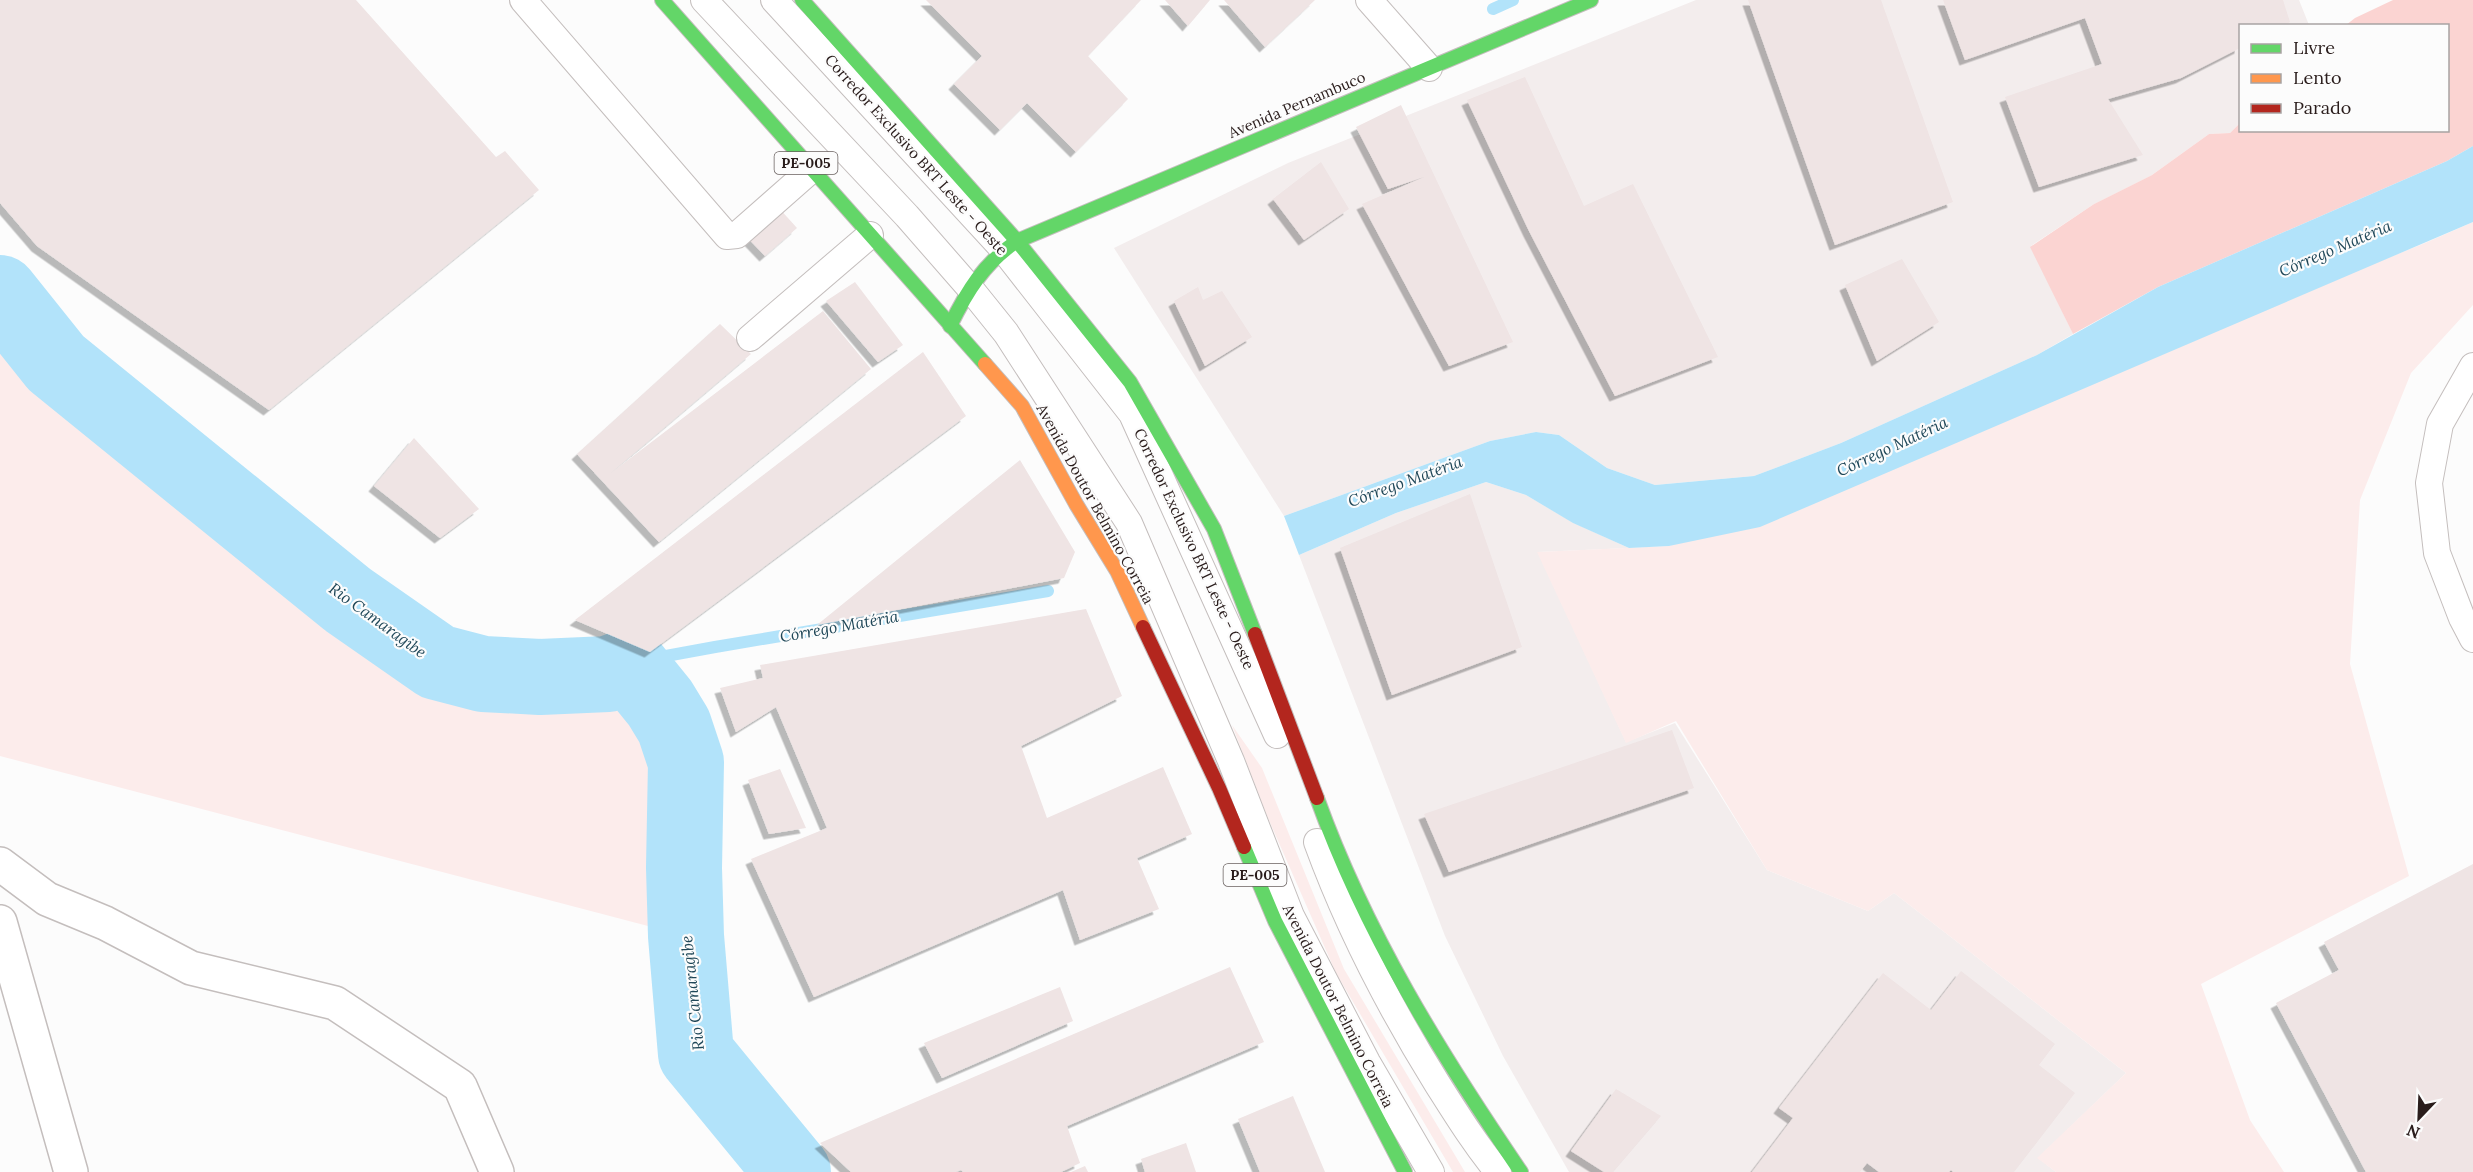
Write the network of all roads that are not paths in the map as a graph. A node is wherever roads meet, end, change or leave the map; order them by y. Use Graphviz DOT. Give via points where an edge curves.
graph roads {
  1 [pos="523,0"];
  2 [pos="662,0"];
  3 [pos="704,0"];
  4 [pos="774,0"];
  5 [pos="802,0"];
  6 [pos="1369,0"];
  7 [pos="1591,0"];
  8 [pos="1429,68"];
  9 [pos="812,169"];
  10 [pos="870,235"];
  11 [pos="1010,245"];
  12 [pos="969,287"];
  13 [pos="950,326"];
  14 [pos="750,338"];
  15 [pos="2473,366"];
  16 [pos="2473,639"];
  17 [pos="0,864"];
  18 [pos="0,922"];
  19 [pos="71,1172"];
  20 [pos="498,1172"];
  21 [pos="1405,1172"];
  22 [pos="1431,1172"];
  23 [pos="1498,1172"];
  24 [pos="1521,1172"];
  1 -- 9 [label="lane" via="727,236 737,235"];
  2 -- 9 [label="main road, Avenida Doutor Belmino Correia / PE-005"];
  3 -- 12 [label="lane"];
  4 -- 11 [label="lane, Corredor Exclusivo BRT Leste - Oeste"];
  5 -- 11 [label="main road"];
  6 -- 8 [label="lane"];
  7 -- 8 [label="main road, Avenida Pernambuco"];
  8 -- 11 [label="main road, Avenida Pernambuco"];
  9 -- 10 [label="main road, Avenida Doutor Belmino Correia / PE-005"];
  10 -- 13 [label="main road, Avenida Doutor Belmino Correia / PE-005"];
  10 -- 14 [label="lane"];
  11 -- 12 [label="main road" via="978,273"];
  11 -- 23 [label="lane, Corredor Exclusivo BRT Leste - Oeste" via="1132,414 1269,714 1336,894 1403,1028 1478,1148"];
  11 -- 24 [label="main road" via="1130,381 1214,529 1338,857 1406,993"];
  12 -- 13 [label="main road"];
  12 -- 22 [label="lane" via="1006,333 1129,523 1227,750 1291,916 1367,1062"];
  13 -- 21 [label="main road, Avenida Doutor Belmino Correia / PE-005" via="1022,406 1117,571 1219,788 1275,921"];
  15 -- 16 [label="lane" via="2440,424 2428,483 2437,553"];
  17 -- 20 [label="street" via="47,899 105,923 191,968 334,1003 460,1086"];
  18 -- 19 [label="street"];
}
